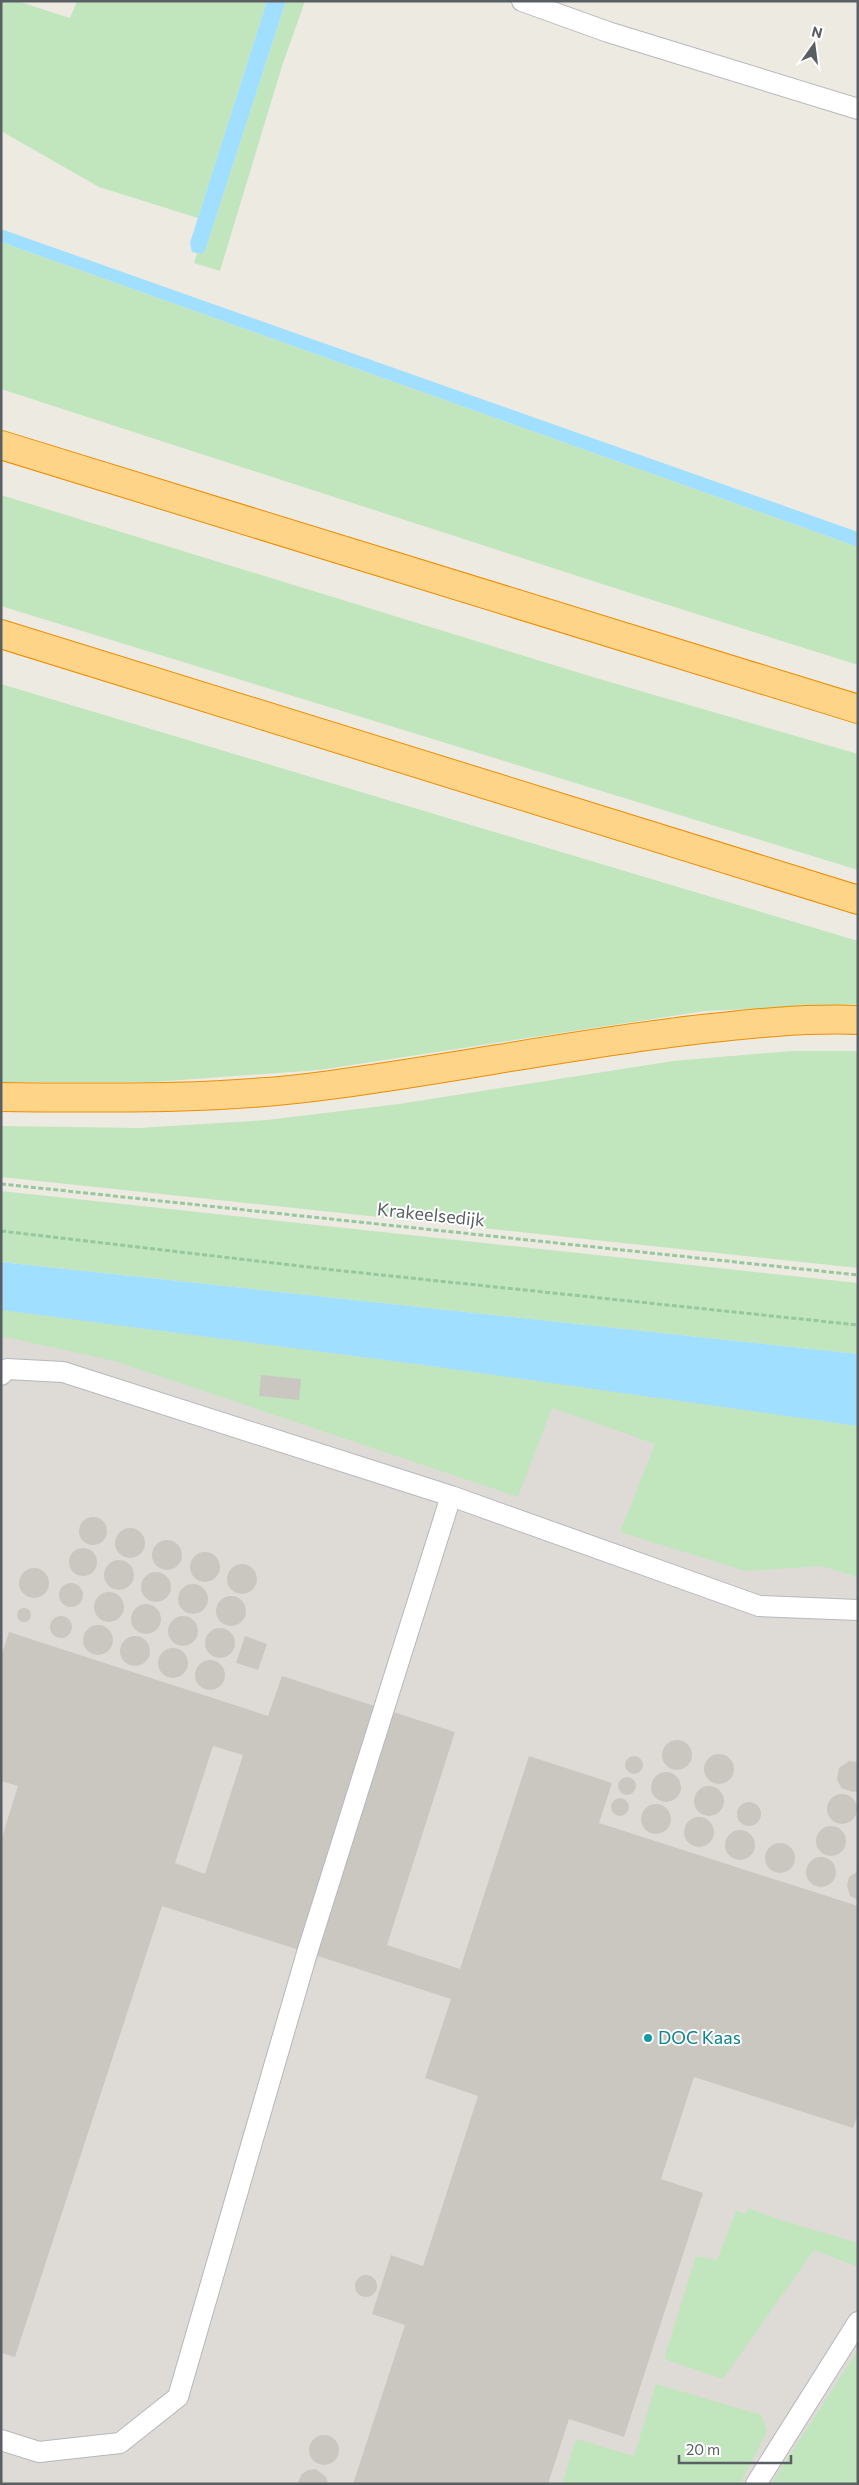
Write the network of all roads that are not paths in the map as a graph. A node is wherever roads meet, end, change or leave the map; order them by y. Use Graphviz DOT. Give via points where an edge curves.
graph roads {
  1 [pos="522,1"];
  2 [pos="858,109"];
  3 [pos="1,445"];
  4 [pos="1,634"];
  5 [pos="858,709"];
  6 [pos="858,900"];
  7 [pos="858,1020"];
  8 [pos="1,1098"];
  9 [pos="1,1375"];
  10 [pos="451,1496"];
  11 [pos="858,1610"];
  12 [pos="858,2322"];
  13 [pos="1,2440"];
  14 [pos="756,2484"];
  1 -- 2 [label="lane" via="608,32"];
  3 -- 5 [label="highway"];
  4 -- 6 [label="highway"];
  7 -- 8 [label="highway" via="758,1023 605,1040 440,1070 327,1086 211,1095"];
  9 -- 10 [label="lane" via="7,1369 63,1372"];
  10 -- 11 [label="lane" via="759,1606"];
  10 -- 13 [label="lane" via="307,1953 178,2397 120,2443 39,2452"];
  12 -- 14 [label="lane"];
}
